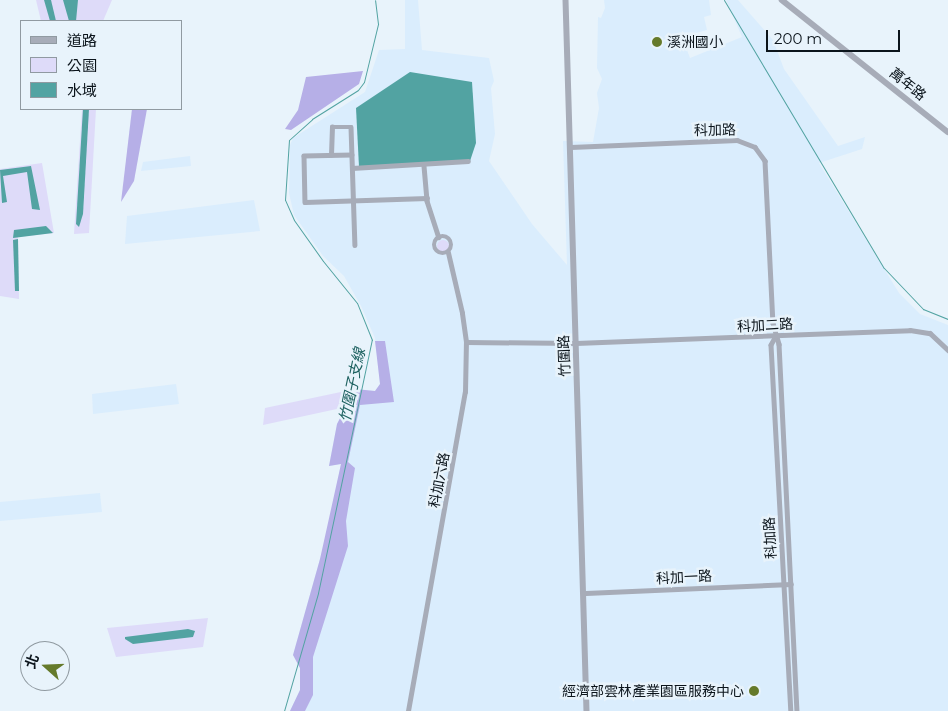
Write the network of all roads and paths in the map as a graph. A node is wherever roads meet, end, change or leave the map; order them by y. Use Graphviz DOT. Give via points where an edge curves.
graph roads {
  1 [pos="566,0"];
  2 [pos="782,0"];
  3 [pos="948,132"];
  4 [pos="571,147"];
  5 [pos="332,155"];
  6 [pos="352,155"];
  7 [pos="468,161"];
  8 [pos="424,166"];
  9 [pos="352,168"];
  10 [pos="427,198"];
  11 [pos="353,200"];
  12 [pos="439,237"];
  13 [pos="355,245"];
  14 [pos="448,252"];
  15 [pos="776,336"];
  16 [pos="466,342"];
  17 [pos="576,343"];
  18 [pos="948,350"];
  19 [pos="783,584"];
  20 [pos="791,584"];
  21 [pos="586,592"];
  22 [pos="408,711"];
  23 [pos="587,711"];
  24 [pos="791,711"];
  25 [pos="798,711"];
  1 -- 4 [label="street, 竹圍路"];
  2 -- 3 [label="street, 萬年路"];
  4 -- 15 [label="street, 科加路" via="732,140 746,142 758,150 766,166"];
  4 -- 17 [label="street, 竹圍路"];
  5 -- 6 [label="street"];
  5 -- 6 [label="street" via="332,127 351,127"];
  5 -- 11 [label="street" via="304,156 305,202"];
  6 -- 9 [label="street"];
  7 -- 8 [label="street"];
  8 -- 9 [label="street"];
  8 -- 10 [label="street"];
  9 -- 11 [label="street"];
  10 -- 11 [label="street"];
  10 -- 12 [label="street"];
  11 -- 13 [label="street"];
  12 -- 14 [label="street" via="447,237 451,242"];
  12 -- 14 [label="street" via="435,241 435,249 442,254"];
  14 -- 16 [label="street, 科加六路"];
  15 -- 17 [label="street, 科加二路"];
  15 -- 18 [label="street, 科加二路" via="910,330 930,333"];
  15 -- 19 [label="street, 科加路" via="771,345"];
  15 -- 20 [label="street, 科加路"];
  16 -- 17 [label="street, 科加二路"];
  16 -- 22 [label="street, 科加六路" via="462,419"];
  17 -- 21 [label="street, 竹圍路"];
  19 -- 20 [label="street, 科加一路"];
  19 -- 21 [label="street, 科加一路"];
  19 -- 24 [label="street, 科加路"];
  20 -- 25 [label="street, 科加路"];
  21 -- 23 [label="street, 竹圍路"];
}
